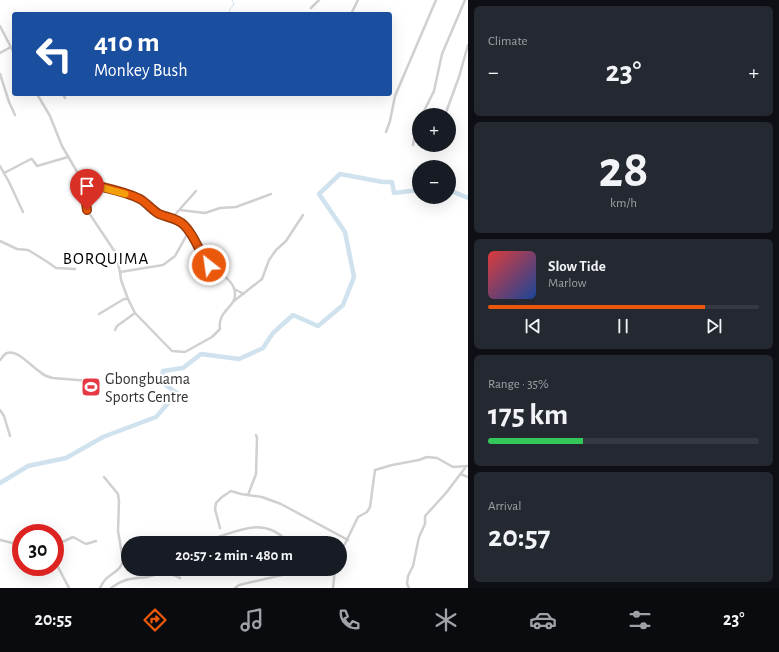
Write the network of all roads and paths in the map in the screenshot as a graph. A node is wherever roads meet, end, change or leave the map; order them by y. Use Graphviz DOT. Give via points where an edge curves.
graph roads {
  1 [pos="319,0"];
  2 [pos="358,0"];
  3 [pos="436,0"];
  4 [pos="465,0"];
  5 [pos="311,8"];
  6 [pos="352,12"];
  7 [pos="0,26"];
  8 [pos="468,45"];
  9 [pos="11,47"];
  10 [pos="0,53"];
  11 [pos="0,74"];
  12 [pos="38,96"];
  13 [pos="426,108"];
  14 [pos="448,108"];
  15 [pos="15,115"];
  16 [pos="386,132"];
  17 [pos="68,157"];
  18 [pos="0,166"];
  19 [pos="4,173"];
  20 [pos="83,182"];
  21 [pos="196,191"];
  22 [pos="271,194"];
  23 [pos="180,210"];
  24 [pos="23,212"];
  25 [pos="303,215"];
  26 [pos="172,218"];
  27 [pos="189,231"];
  28 [pos="0,241"];
  29 [pos="75,269"];
  30 [pos="120,272"];
  31 [pos="234,289"];
  32 [pos="244,294"];
  33 [pos="128,298"];
  34 [pos="234,302"];
  35 [pos="135,313"];
  36 [pos="99,314"];
  37 [pos="115,330"];
  38 [pos="0,360"];
  39 [pos="90,381"];
  40 [pos="0,410"];
  41 [pos="256,434"];
  42 [pos="10,436"];
  43 [pos="467,467"];
  44 [pos="461,474"];
  45 [pos="104,477"];
  46 [pos="468,477"];
  47 [pos="248,495"];
  48 [pos="220,528"];
  49 [pos="221,536"];
  50 [pos="282,536"];
  51 [pos="0,540"];
  52 [pos="348,540"];
  53 [pos="64,541"];
  54 [pos="96,541"];
  55 [pos="12,543"];
  56 [pos="63,576"];
  57 [pos="278,576"];
  58 [pos="334,576"];
  59 [pos="180,578"];
  60 [pos="69,588"];
  61 [pos="100,588"];
  62 [pos="111,588"];
  63 [pos="235,588"];
  64 [pos="333,588"];
  65 [pos="409,588"];
  1 -- 5 [label="street"];
  2 -- 6 [label="street"];
  3 -- 16 [label="street" via="395,96"];
  4 -- 13 [label="street" via="442,54 434,91"];
  7 -- 9 [label="street"];
  8 -- 14 [label="street"];
  9 -- 10 [label="street"];
  11 -- 15 [label="street"];
  12 -- 17 [label="street"];
  17 -- 19 [label="street" via="37,166 30,159"];
  17 -- 20 [label="street"];
  18 -- 19 [label="street"];
  19 -- 24 [label="street"];
  20 -- 26 [label="street" via="134,196 160,214"];
  20 -- 30 [label="street" via="87,210 113,248"];
  21 -- 23 [label="street"];
  22 -- 23 [label="street" via="236,207 220,208 205,213"];
  23 -- 26 [label="street"];
  25 -- 32 [label="street" via="286,241 269,260 262,279"];
  26 -- 27 [label="street" via="182,223"];
  27 -- 30 [label="street" via="175,256 163,265"];
  27 -- 31 [label="street" via="206,261 227,278"];
  28 -- 29 [label="street" via="33,253 56,268"];
  30 -- 33 [label="street"];
  31 -- 32 [label="street"];
  31 -- 34 [label="street"];
  32 -- 34 [label="street"];
  33 -- 35 [label="street"];
  33 -- 36 [label="street"];
  34 -- 35 [label="street" via="224,312 219,324 220,329 185,352 172,351"];
  35 -- 37 [label="street"];
  38 -- 39 [label="street" via="11,352 30,362 48,377"];
  40 -- 42 [label="street"];
  41 -- 47 [label="street" via="256,474"];
  43 -- 44 [label="street"];
  43 -- 52 [label="street" via="453,467 437,458 427,456 375,470 370,507 358,517"];
  44 -- 46 [label="street"];
  44 -- 65 [label="street" via="425,516 425,524 408,576"];
  45 -- 61 [label="street" via="118,494 120,501 118,531 123,560"];
  47 -- 48 [label="street" via="232,491 217,501 215,506"];
  47 -- 52 [label="street" via="281,504"];
  49 -- 50 [label="street" via="259,526"];
  51 -- 55 [label="street"];
  53 -- 54 [label="street" via="73,537 86,544"];
  56 -- 60 [label="street"];
  57 -- 63 [label="street"];
  58 -- 64 [label="street"];
  59 -- 62 [label="street" via="166,573 129,578"];
}
